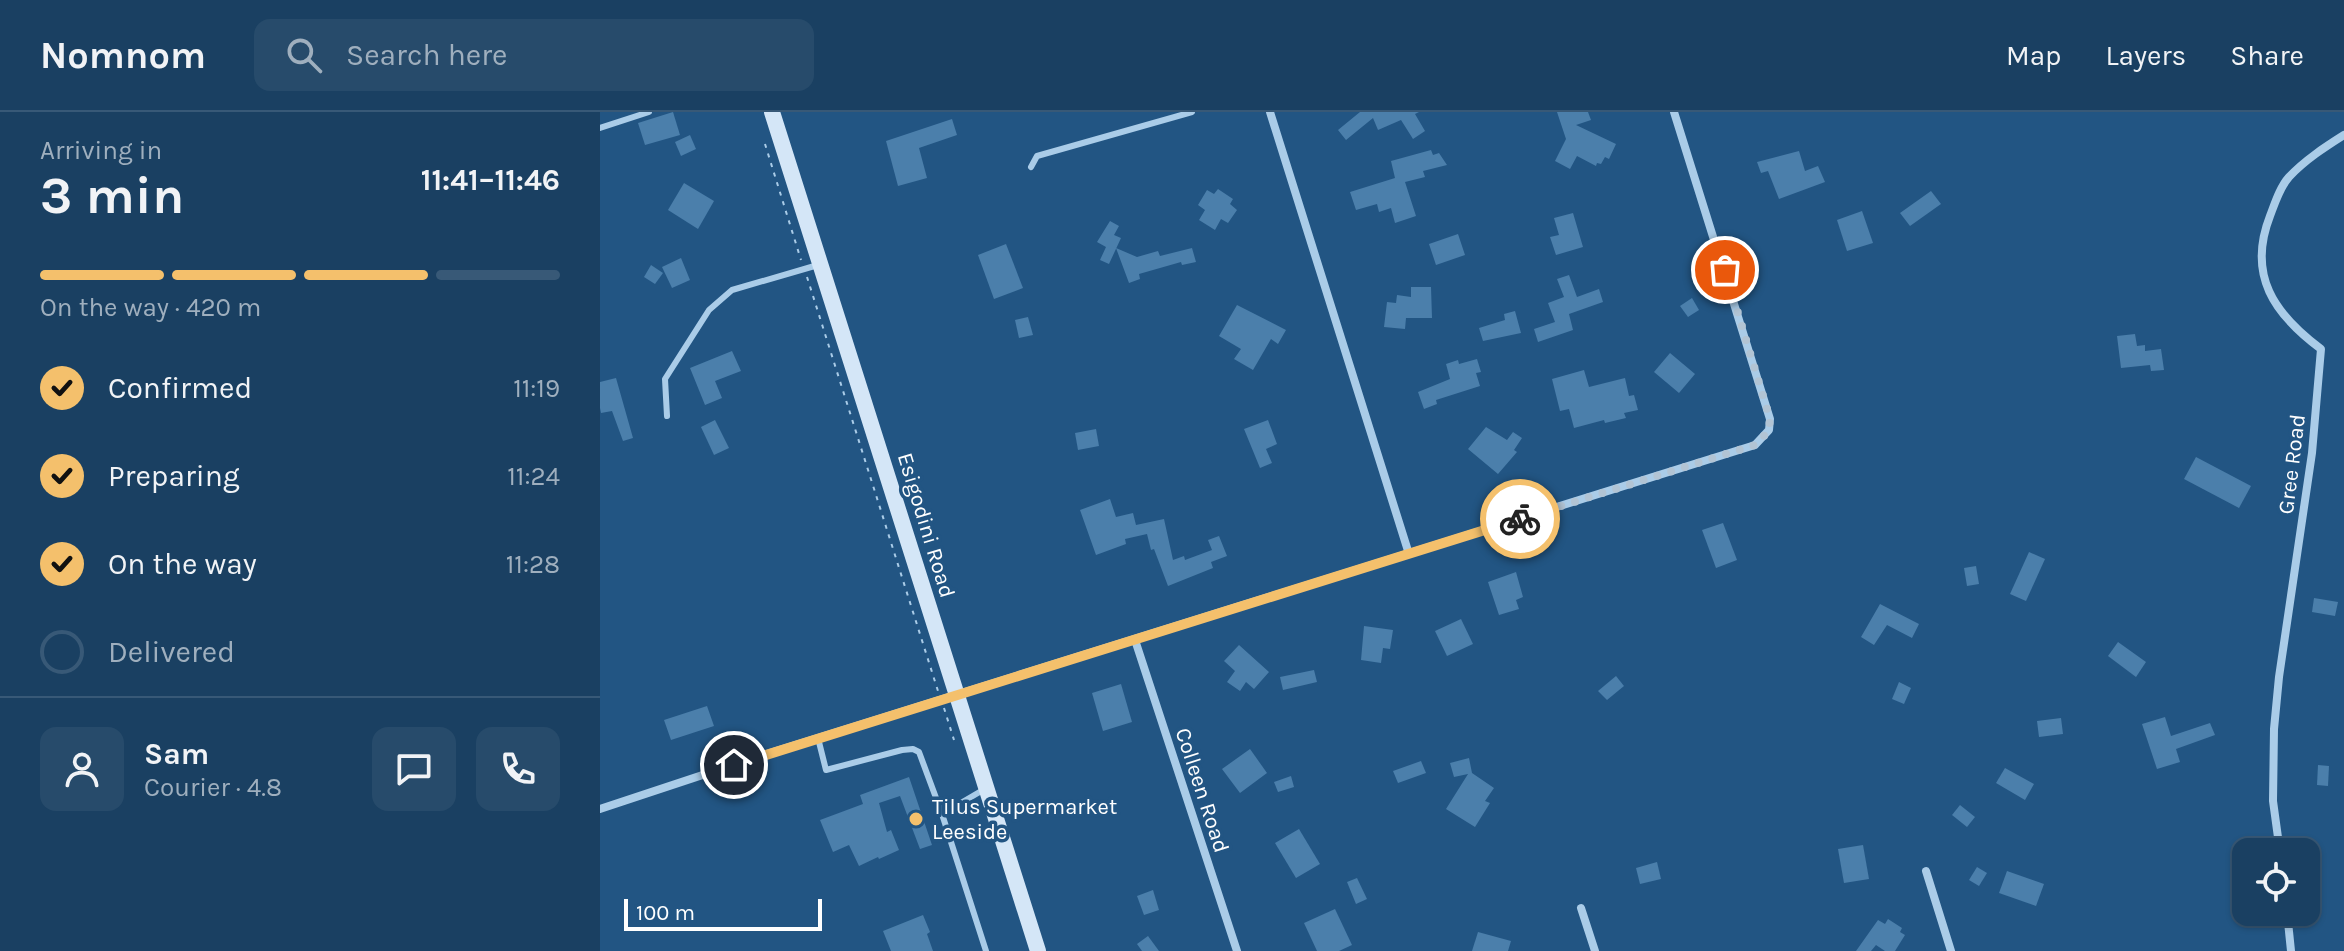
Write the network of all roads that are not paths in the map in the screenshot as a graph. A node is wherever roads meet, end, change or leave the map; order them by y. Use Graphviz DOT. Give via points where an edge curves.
graph roads {
  1 [pos="649,112"];
  2 [pos="772,112"];
  3 [pos="1192,112"];
  4 [pos="1270,112"];
  5 [pos="1674,112"];
  6 [pos="600,128"];
  7 [pos="2344,135"];
  8 [pos="1031,167"];
  9 [pos="822,264"];
  10 [pos="667,416"];
  11 [pos="1409,554"];
  12 [pos="1135,640"];
  13 [pos="950,697"];
  14 [pos="818,738"];
  15 [pos="986,788"];
  16 [pos="600,809"];
  17 [pos="942,814"];
  18 [pos="2279,838"];
  19 [pos="1926,871"];
  20 [pos="1581,908"];
  21 [pos="2288,926"];
  22 [pos="986,951"];
  23 [pos="1038,951"];
  24 [pos="1237,951"];
  25 [pos="1595,951"];
  26 [pos="1951,951"];
  27 [pos="2291,951"];
  1 -- 6 [label="lane"];
  2 -- 9 [label="main road, Esigodini Road"];
  3 -- 8 [label="lane" via="1037,156"];
  4 -- 11 [label="street"];
  5 -- 11 [label="street" via="1762,391 1769,430 1755,445"];
  7 -- 18 [label="street, Gree Road" via="2288,178 2266,227 2262,254 2266,287 2282,315 2321,349 2312,453 2275,716 2272,762"];
  9 -- 10 [label="lane" via="732,290 709,310 665,379"];
  9 -- 13 [label="main road, Esigodini Road"];
  11 -- 12 [label="street"];
  12 -- 13 [label="street"];
  12 -- 24 [label="street, Colleen Road"];
  13 -- 14 [label="street"];
  13 -- 15 [label="main road, Esigodini Road"];
  14 -- 16 [label="street"];
  14 -- 17 [label="lane" via="826,770 902,750 919,752"];
  15 -- 17 [label="lane"];
  15 -- 23 [label="main road, Esigodini Road"];
  17 -- 22 [label="lane"];
  19 -- 26 [label="street"];
  20 -- 25 [label="street"];
  21 -- 27 [label="street"];
}
